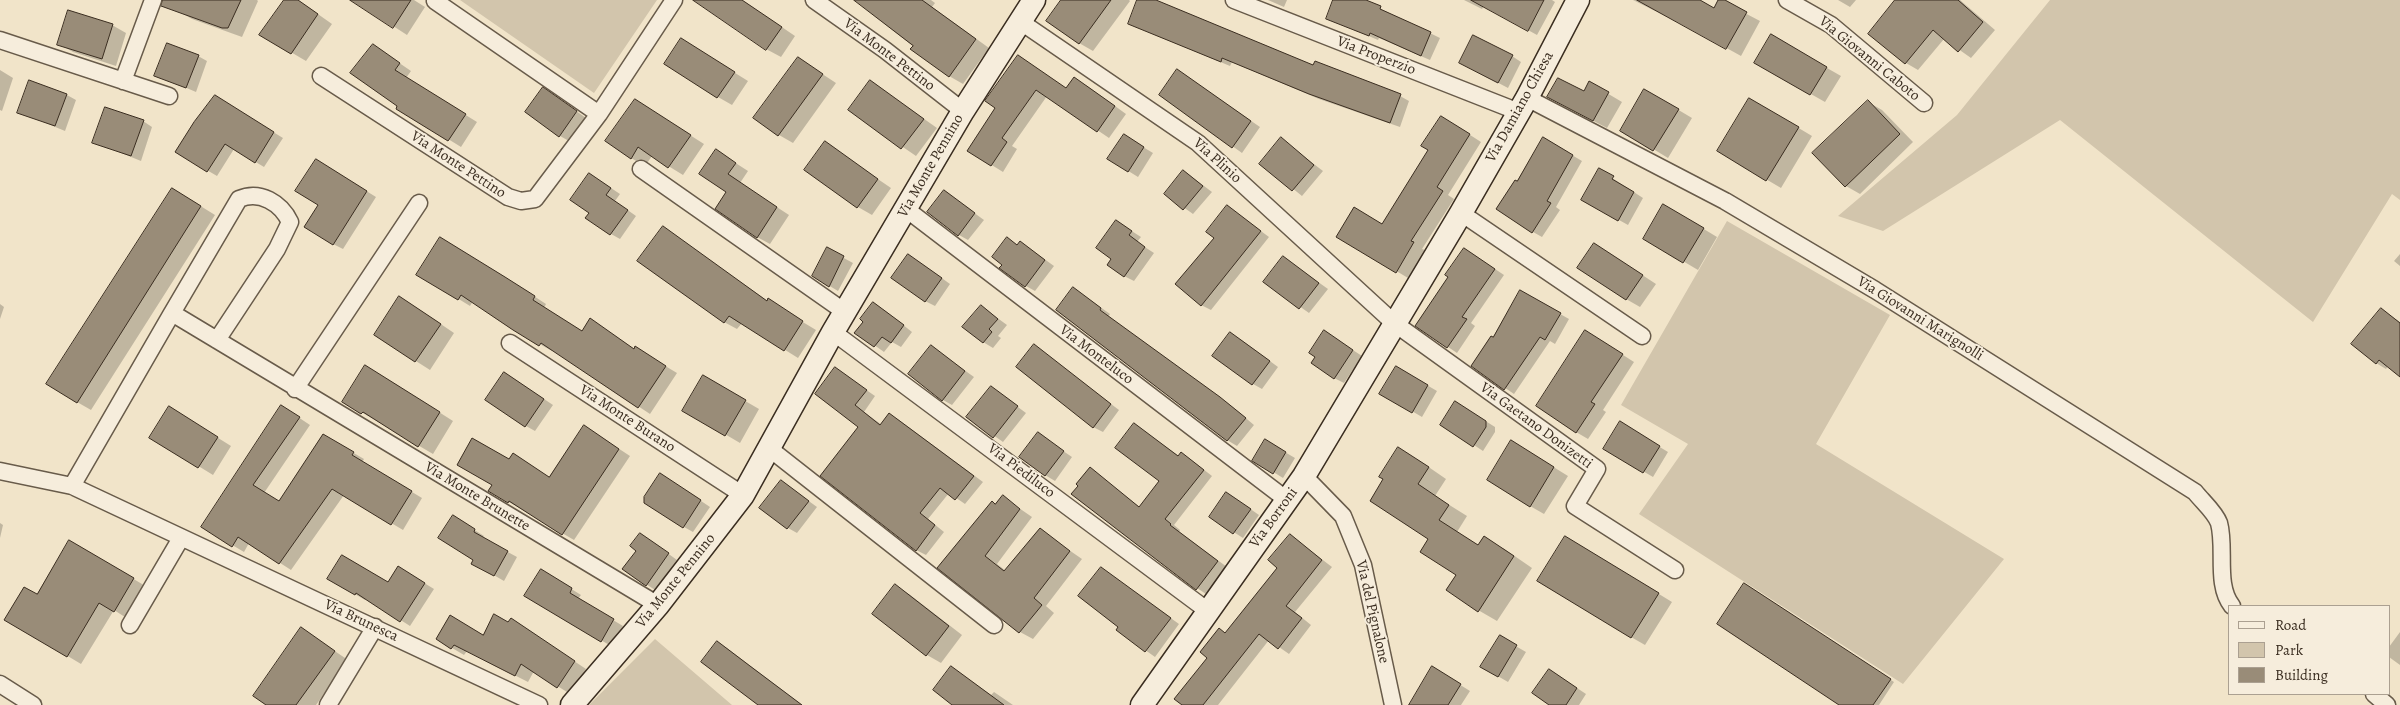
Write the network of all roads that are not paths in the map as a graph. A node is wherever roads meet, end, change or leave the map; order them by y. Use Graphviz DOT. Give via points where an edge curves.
graph roads {
  1 [pos="153,0"];
  2 [pos="674,0"];
  3 [pos="814,0"];
  4 [pos="1034,0"];
  5 [pos="1234,0"];
  6 [pos="1578,0"];
  7 [pos="1788,0"];
  8 [pos="435,1"];
  9 [pos="1020,22"];
  10 [pos="0,40"];
  11 [pos="321,76"];
  12 [pos="123,82"];
  13 [pos="169,96"];
  14 [pos="1924,103"];
  15 [pos="1523,105"];
  16 [pos="963,111"];
  17 [pos="599,114"];
  18 [pos="641,169"];
  19 [pos="419,203"];
  20 [pos="906,209"];
  21 [pos="1461,213"];
  22 [pos="845,312"];
  23 [pos="172,313"];
  24 [pos="1394,323"];
  25 [pos="833,332"];
  26 [pos="1642,336"];
  27 [pos="217,340"];
  28 [pos="510,343"];
  29 [pos="295,389"];
  30 [pos="770,450"];
  31 [pos="0,472"];
  32 [pos="1304,476"];
  33 [pos="72,486"];
  34 [pos="743,495"];
  35 [pos="1287,500"];
  36 [pos="181,538"];
  37 [pos="1675,570"];
  38 [pos="658,605"];
  39 [pos="2231,605"];
  40 [pos="1208,610"];
  41 [pos="130,625"];
  42 [pos="994,625"];
  43 [pos="375,627"];
  44 [pos="0,684"];
  45 [pos="2375,695"];
  46 [pos="33,705"];
  47 [pos="328,705"];
  48 [pos="539,705"];
  49 [pos="572,705"];
  50 [pos="1142,705"];
  51 [pos="1393,705"];
  52 [pos="2387,705"];
  1 -- 12 [label="street"];
  2 -- 17 [label="street, Via Monte Pettino"];
  3 -- 16 [label="street, Via Monte Pettino"];
  4 -- 9 [label="street, Via Monte Pennino"];
  5 -- 15 [label="street, Via Properzio"];
  6 -- 15 [label="street, Via Damiano Chiesa"];
  7 -- 14 [label="street, Via Giovanni Caboto" via="1831,25"];
  8 -- 17 [label="street"];
  9 -- 16 [label="street, Via Monte Pennino"];
  9 -- 24 [label="street, Via Plinio" via="1198,143"];
  10 -- 12 [label="street"];
  11 -- 17 [label="street, Via Monte Pettino" via="508,197 521,201 535,200"];
  12 -- 13 [label="street"];
  15 -- 21 [label="street, Via Damiano Chiesa"];
  15 -- 39 [label="street, Via Giovanni Marignolli" via="1726,201 1883,295 2195,492 2218,521 2223,542 2223,580"];
  16 -- 20 [label="street, Via Monte Pennino"];
  18 -- 22 [label="street"];
  19 -- 29 [label="street"];
  20 -- 22 [label="street, Via Monte Pennino"];
  20 -- 35 [label="street, Via Monteluco"];
  21 -- 24 [label="street, Via Damiano Chiesa"];
  21 -- 26 [label="street"];
  22 -- 25 [label="street, Via Monte Pennino"];
  23 -- 27 [label="street, Via Monte Brunette"];
  23 -- 27 [label="street" via="239,198 250,194 267,198 285,212 290,222 277,249"];
  23 -- 33 [label="street"];
  24 -- 32 [label="street, Via Borroni"];
  24 -- 37 [label="street, Via Gaetano Donizetti" via="1597,469 1575,506"];
  25 -- 30 [label="street, Via Monte Pennino"];
  25 -- 40 [label="street, Via Piediluco"];
  27 -- 29 [label="street, Via Monte Brunette"];
  28 -- 34 [label="street, Via Monte Burano"];
  29 -- 38 [label="street, Via Monte Brunette"];
  30 -- 34 [label="street, Via Monte Pennino"];
  30 -- 42 [label="street"];
  31 -- 33 [label="street, Via Brunesca"];
  32 -- 35 [label="street, Via Borroni"];
  32 -- 51 [label="street, Via del Pignalone" via="1343,516 1363,565"];
  33 -- 36 [label="street, Via Brunesca"];
  34 -- 38 [label="street, Via Monte Pennino"];
  35 -- 40 [label="street, Via Borroni"];
  36 -- 41 [label="street"];
  36 -- 43 [label="street, Via Brunesca"];
  38 -- 49 [label="street, Via Monte Pennino"];
  40 -- 50 [label="street, Via Borroni"];
  43 -- 47 [label="street"];
  43 -- 48 [label="street, Via Brunesca"];
  44 -- 46 [label="street"];
  45 -- 52 [label="street"];
}
